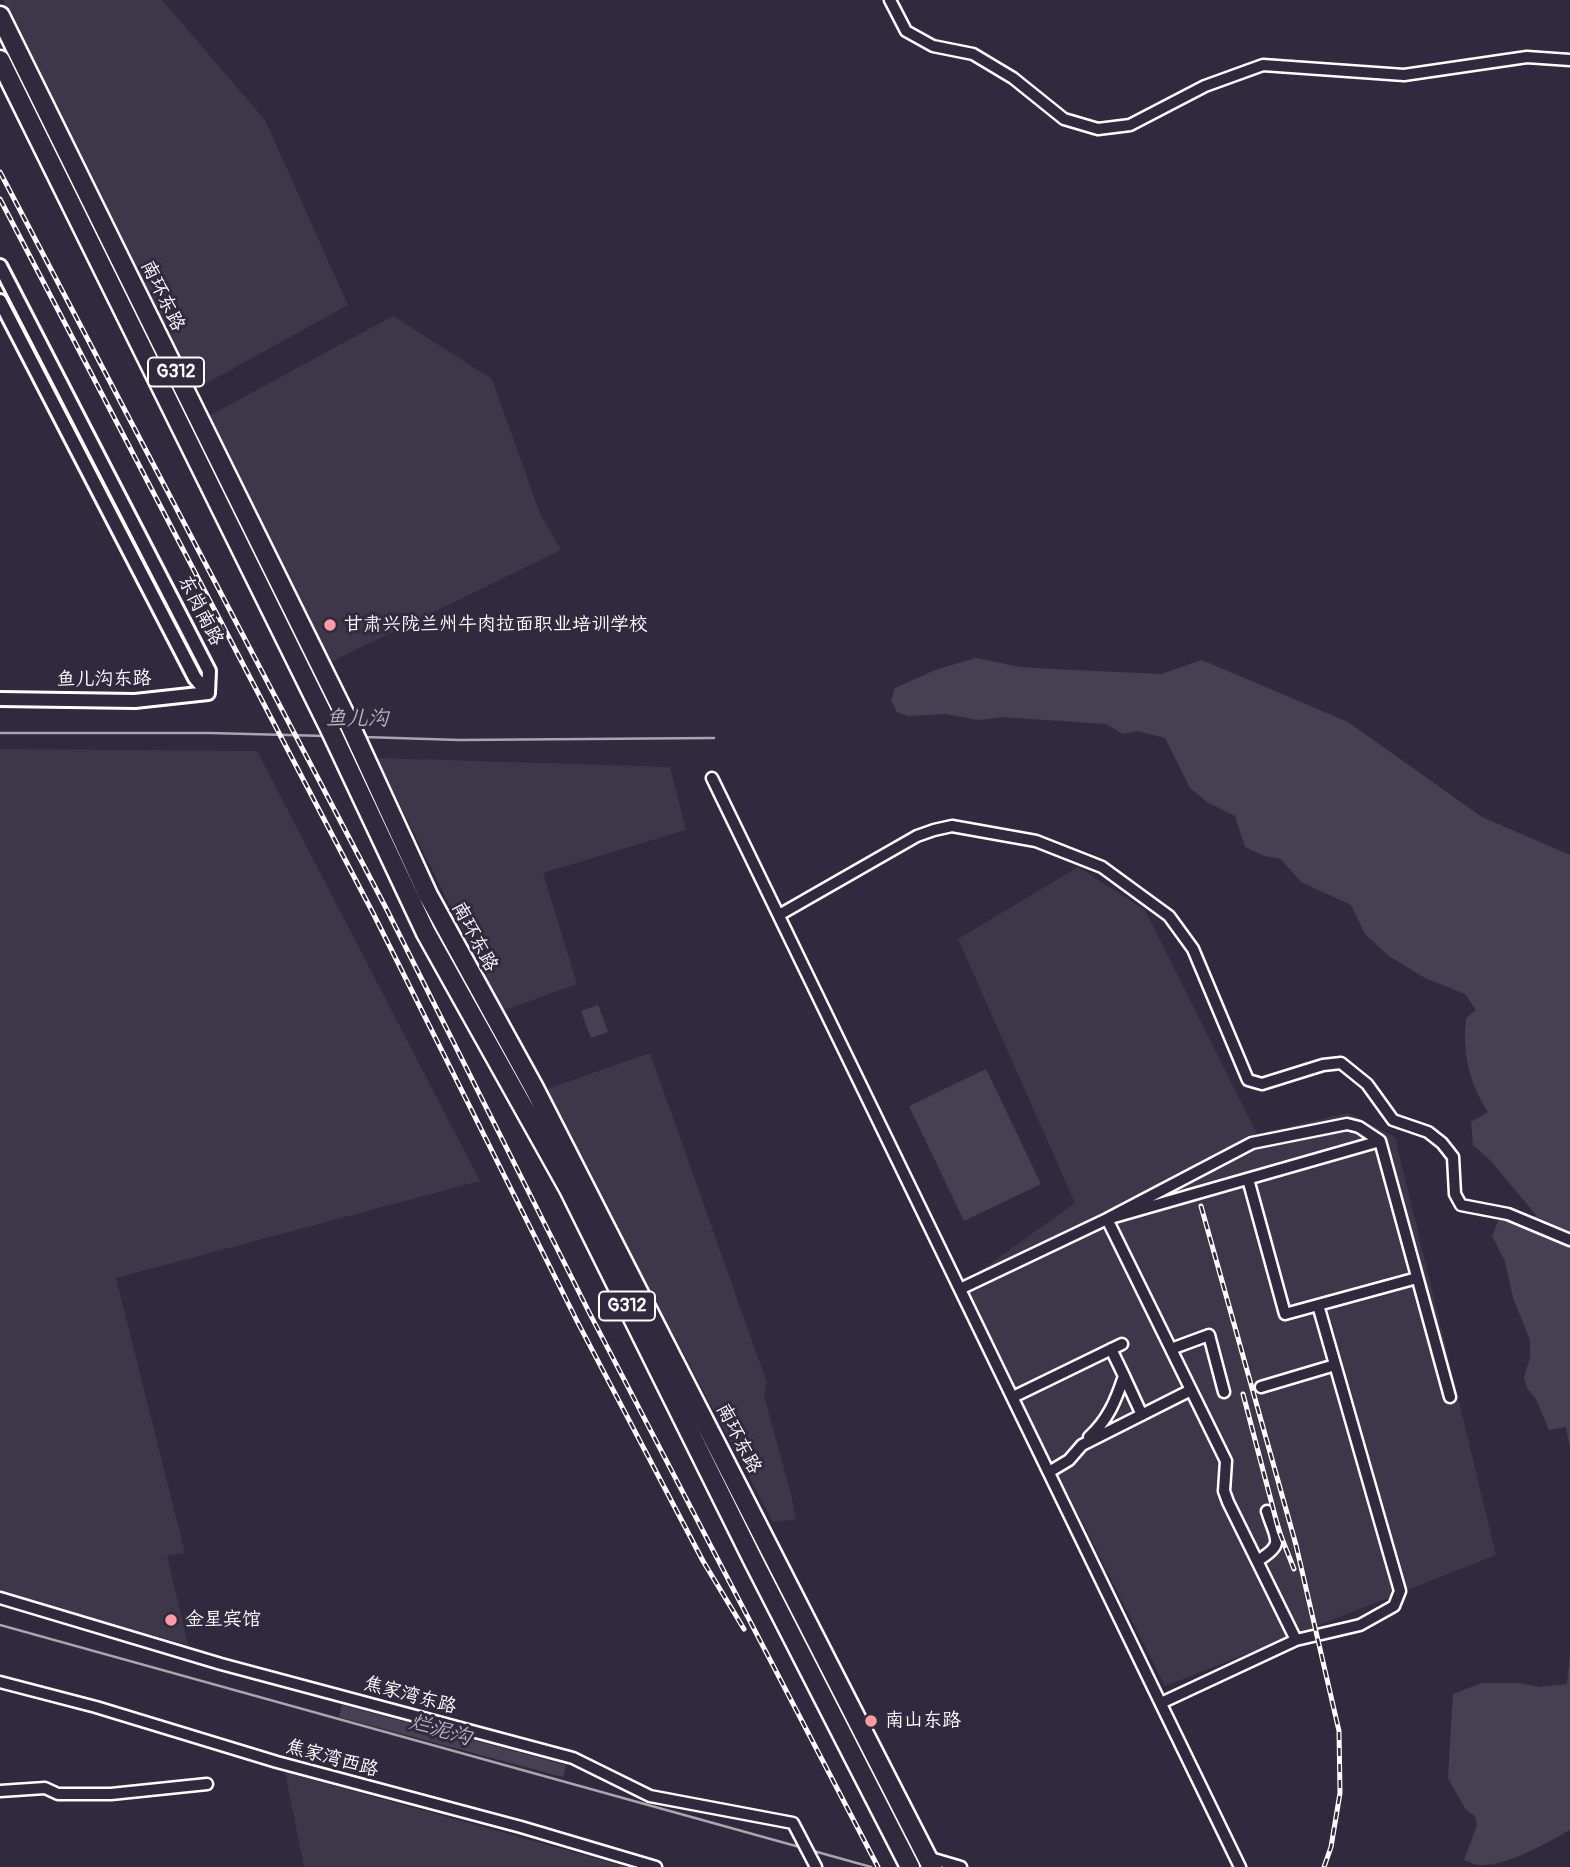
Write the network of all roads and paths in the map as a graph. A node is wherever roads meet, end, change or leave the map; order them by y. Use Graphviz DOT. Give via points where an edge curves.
graph roads {
  1 [pos="890,0"];
  2 [pos="0,16"];
  3 [pos="0,60"];
  4 [pos="1570,60"];
  5 [pos="91,199"];
  6 [pos="73,208"];
  7 [pos="0,266"];
  8 [pos="0,301"];
  9 [pos="208,693"];
  10 [pos="0,699"];
  11 [pos="712,778"];
  12 [pos="779,915"];
  13 [pos="443,923"];
  14 [pos="426,933"];
  15 [pos="1380,1141"];
  16 [pos="1248,1179"];
  17 [pos="1107,1219"];
  18 [pos="1570,1240"];
  19 [pos="1417,1278"];
  20 [pos="960,1290"];
  21 [pos="1318,1305"];
  22 [pos="1122,1344"];
  23 [pos="1111,1349"];
  24 [pos="1171,1349"];
  25 [pos="1335,1365"];
  26 [pos="1124,1376"];
  27 [pos="1261,1387"];
  28 [pos="1191,1390"];
  29 [pos="1224,1392"];
  30 [pos="1450,1396"];
  31 [pos="1013,1397"];
  32 [pos="1142,1415"];
  33 [pos="1082,1445"];
  34 [pos="1049,1472"];
  35 [pos="1268,1511"];
  36 [pos="1257,1561"];
  37 [pos="0,1598"];
  38 [pos="1296,1640"];
  39 [pos="0,1682"];
  40 [pos="1161,1703"];
  41 [pos="207,1784"];
  42 [pos="0,1791"];
  43 [pos="930,1864"];
  44 [pos="656,1867"];
  45 [pos="816,1867"];
  46 [pos="910,1867"];
  47 [pos="961,1867"];
  48 [pos="1240,1867"];
  1 -- 4 [label="street" via="906,31 933,46 973,54 1013,78 1064,119 1098,129 1130,125 1205,86 1263,65 1404,75 1527,57"];
  2 -- 5 [label="highway, 南环东路 / G312"];
  3 -- 6 [label="highway, 南环东路 / G312"];
  5 -- 6 [label="highway"];
  5 -- 13 [label="highway, 南环东路 / G312"];
  6 -- 14 [label="highway, 南环东路 / G312"];
  7 -- 9 [label="street, 东岗南路" via="209,671"];
  8 -- 9 [label="street, 东岗南路" via="195,678"];
  9 -- 10 [label="street, 鱼儿沟东路" via="135,701"];
  11 -- 12 [label="street"];
  12 -- 18 [label="street" via="916,836 952,825 1036,841 1102,867 1169,916 1193,949 1248,1080 1262,1084 1341,1063 1367,1084 1393,1120 1429,1132 1442,1143 1453,1157 1455,1194 1461,1205 1508,1214"];
  12 -- 20 [label="street"];
  13 -- 14 [label="highway"];
  13 -- 43 [label="highway, 南环东路 / G312" via="541,1100"];
  14 -- 46 [label="highway, 南环东路 / G312" via="569,1189"];
  15 -- 16 [label="street"];
  15 -- 17 [label="street" via="1347,1124 1252,1143"];
  15 -- 19 [label="street"];
  16 -- 17 [label="street"];
  16 -- 21 [label="street" via="1285,1314"];
  17 -- 20 [label="street"];
  17 -- 24 [label="street"];
  19 -- 21 [label="street"];
  19 -- 30 [label="street"];
  20 -- 31 [label="street"];
  21 -- 25 [label="street"];
  22 -- 23 [label="street"];
  23 -- 26 [label="street"];
  23 -- 31 [label="street"];
  24 -- 28 [label="street"];
  24 -- 29 [label="street" via="1209,1335"];
  25 -- 27 [label="street"];
  25 -- 38 [label="street" via="1400,1596 1394,1606 1360,1625"];
  26 -- 32 [label="street"];
  26 -- 33 [label="street" via="1101,1426"];
  28 -- 32 [label="street"];
  28 -- 36 [label="street" via="1226,1461 1224,1491"];
  31 -- 34 [label="street"];
  32 -- 33 [label="street"];
  33 -- 34 [label="street"];
  34 -- 40 [label="street"];
  35 -- 36 [label="street" via="1276,1547"];
  36 -- 38 [label="street"];
  37 -- 45 [label="street, 焦家湾东路" via="221,1664 573,1758 650,1796 793,1824"];
  38 -- 40 [label="street"];
  39 -- 44 [label="street, 焦家湾西路"];
  40 -- 48 [label="street"];
  41 -- 42 [label="street" via="111,1794 58,1794 45,1788"];
  43 -- 47 [label="street"];
}
